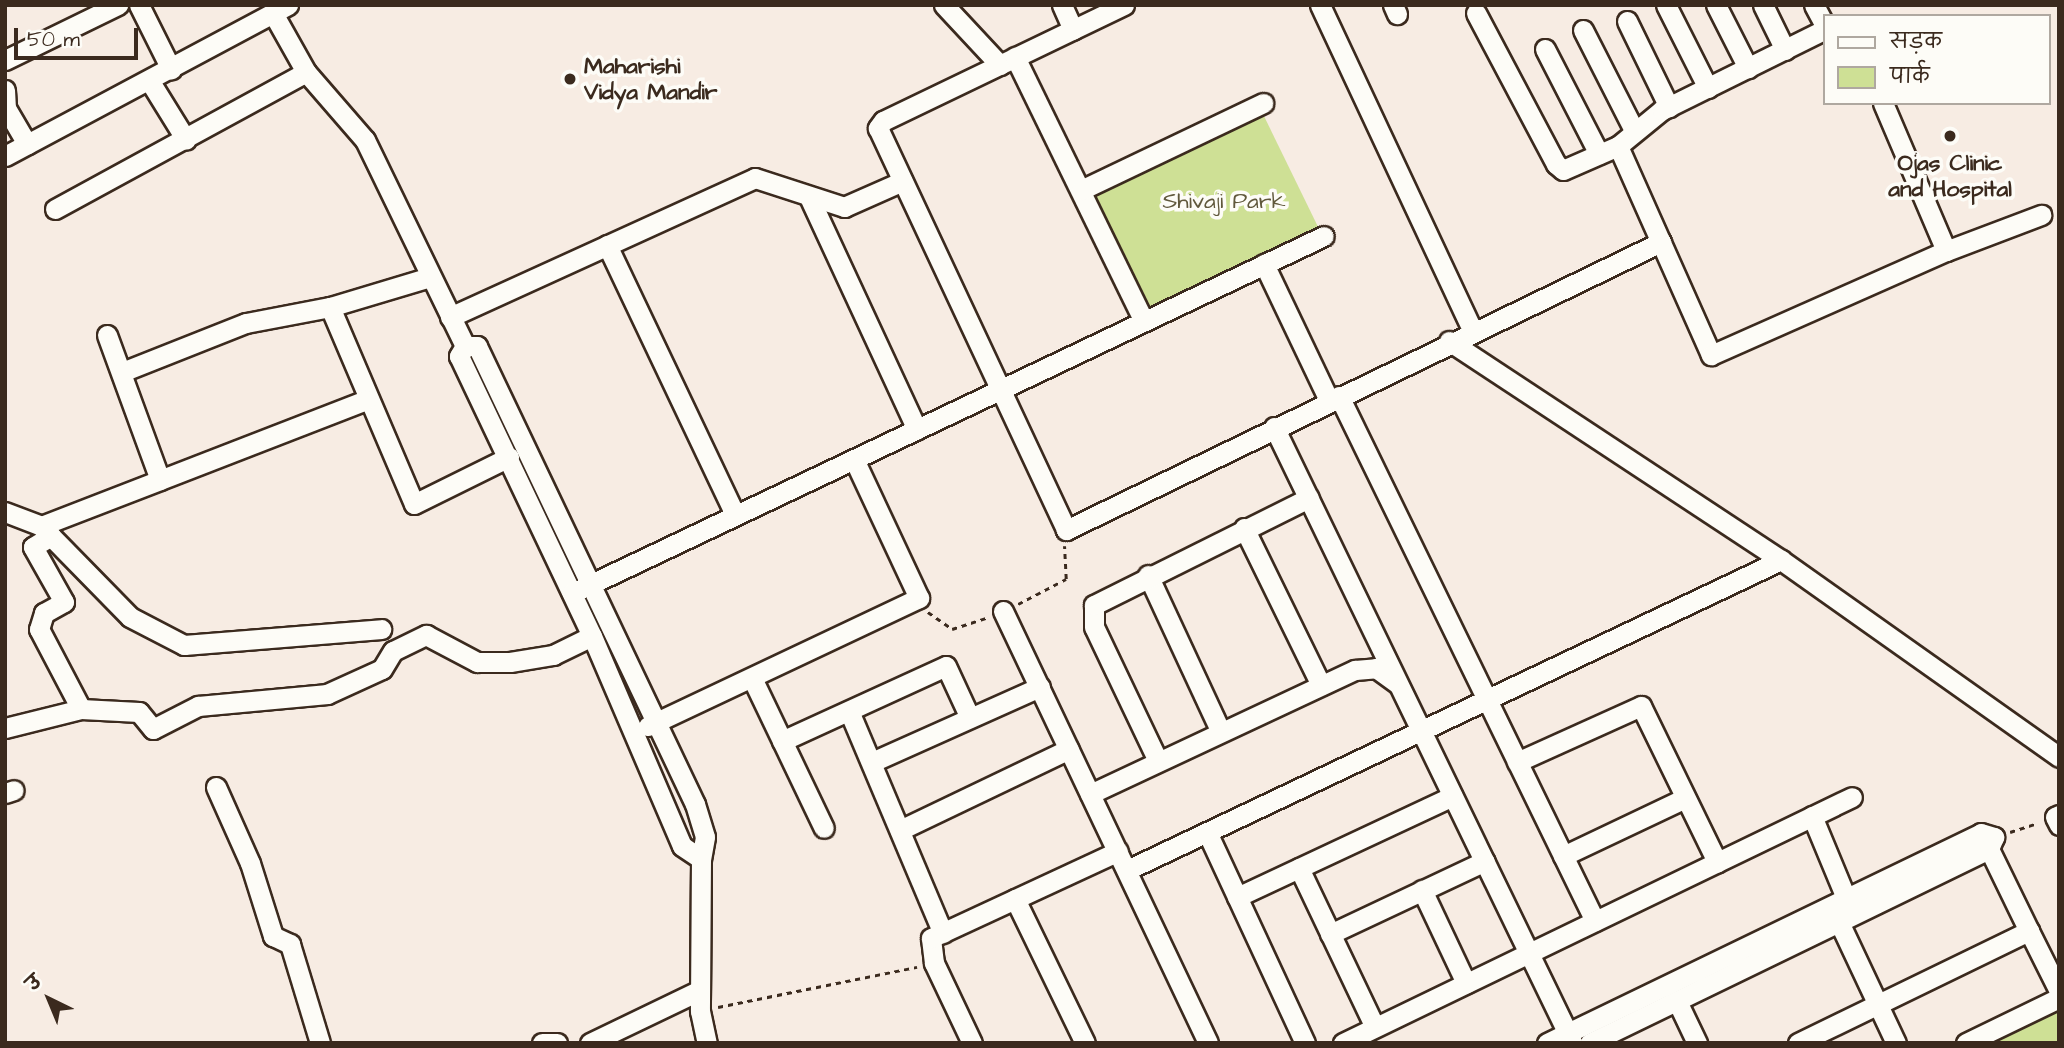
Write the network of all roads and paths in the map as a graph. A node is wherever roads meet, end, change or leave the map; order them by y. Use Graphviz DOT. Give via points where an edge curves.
graph roads {
  1 [pos="118,5"];
  2 [pos="139,5"];
  3 [pos="944,5"];
  4 [pos="1062,5"];
  5 [pos="1124,5"];
  6 [pos="1320,5"];
  7 [pos="1666,5"];
  8 [pos="1716,5"];
  9 [pos="1763,5"];
  10 [pos="274,10"];
  11 [pos="1476,13"];
  12 [pos="1627,21"];
  13 [pos="1073,30"];
  14 [pos="1583,30"];
  15 [pos="1822,31"];
  16 [pos="1545,49"];
  17 [pos="1785,50"];
  18 [pos="5,60"];
  19 [pos="1008,61"];
  20 [pos="1748,68"];
  21 [pos="170,69"];
  22 [pos="306,72"];
  23 [pos="149,80"];
  24 [pos="1708,88"];
  25 [pos="5,90"];
  26 [pos="1263,103"];
  27 [pos="1884,105"];
  28 [pos="1669,107"];
  29 [pos="1635,132"];
  30 [pos="186,140"];
  31 [pos="27,144"];
  32 [pos="1620,150"];
  33 [pos="1599,154"];
  34 [pos="5,156"];
  35 [pos="903,181"];
  36 [pos="1080,190"];
  37 [pos="810,200"];
  38 [pos="55,209"];
  39 [pos="2041,215"];
  40 [pos="1324,236"];
  41 [pos="1661,242"];
  42 [pos="607,245"];
  43 [pos="1946,251"];
  44 [pos="1264,264"];
  45 [pos="430,276"];
  46 [pos="330,307"];
  47 [pos="450,317"];
  48 [pos="1144,321"];
  49 [pos="1472,330"];
  50 [pos="107,335"];
  51 [pos="1449,341"];
  52 [pos="467,350"];
  53 [pos="122,372"];
  54 [pos="1000,389"];
  55 [pos="1334,398"];
  56 [pos="366,400"];
  57 [pos="1274,427"];
  58 [pos="917,429"];
  59 [pos="509,457"];
  60 [pos="854,459"];
  61 [pos="160,480"];
  62 [pos="1309,498"];
  63 [pos="5,512"];
  64 [pos="735,515"];
  65 [pos="1244,528"];
  66 [pos="1066,530"];
  67 [pos="46,531"];
  68 [pos="1781,560"];
  69 [pos="1148,575"];
  70 [pos="592,583"];
  71 [pos="572,593"];
  72 [pos="919,598"];
  73 [pos="1003,611"];
  74 [pos="381,629"];
  75 [pos="592,636"];
  76 [pos="752,678"];
  77 [pos="1321,685"];
  78 [pos="1400,686"];
  79 [pos="1040,687"];
  80 [pos="1487,699"];
  81 [pos="81,709"];
  82 [pos="849,711"];
  83 [pos="970,718"];
  84 [pos="658,722"];
  85 [pos="5,728"];
  86 [pos="1421,730"];
  87 [pos="635,732"];
  88 [pos="1221,732"];
  89 [pos="782,741"];
  90 [pos="1069,749"];
  91 [pos="2059,757"];
  92 [pos="1158,761"];
  93 [pos="872,762"];
  94 [pos="1517,762"];
  95 [pos="216,787"];
  96 [pos="1090,794"];
  97 [pos="1453,796"];
  98 [pos="1852,797"];
  99 [pos="1685,798"];
  100 [pos="1812,816"];
  101 [pos="2057,819"];
  102 [pos="824,828"];
  103 [pos="900,830"];
  104 [pos="1207,832"];
  105 [pos="1988,840"];
  106 [pos="1118,851"];
  107 [pos="1563,856"];
  108 [pos="701,859"];
  109 [pos="1485,861"];
  110 [pos="1717,862"];
  111 [pos="1299,868"];
  112 [pos="1127,870"];
  113 [pos="1422,890"];
  114 [pos="1237,897"];
  115 [pos="1846,898"];
  116 [pos="1015,899"];
  117 [pos="1595,921"];
  118 [pos="1839,922"];
  119 [pos="2029,931"];
  120 [pos="943,933"];
  121 [pos="1330,934"];
  122 [pos="1529,953"];
  123 [pos="934,963"];
  124 [pos="1466,983"];
  125 [pos="700,989"];
  126 [pos="2059,992"];
  127 [pos="2059,998"];
  128 [pos="1677,1000"];
  129 [pos="1878,1005"];
  130 [pos="700,1011"];
  131 [pos="1375,1027"];
  132 [pos="1570,1038"];
  133 [pos="1967,1042"];
  134 [pos="320,1043"];
  135 [pos="542,1043"];
  136 [pos="557,1043"];
  137 [pos="590,1043"];
  138 [pos="707,1043"];
  139 [pos="972,1043"];
  140 [pos="1085,1043"];
  141 [pos="1208,1043"];
  142 [pos="1305,1043"];
  143 [pos="1343,1043"];
  144 [pos="1547,1043"];
  145 [pos="1590,1043"];
  146 [pos="1697,1043"];
  147 [pos="1798,1043"];
  148 [pos="1896,1043"];
  1 -- 18 [label="street"];
  2 -- 21 [label="street"];
  3 -- 19 [label="street"];
  4 -- 13 [label="street"];
  5 -- 13 [label="street"];
  6 -- 49 [label="street"];
  7 -- 24 [label="street"];
  8 -- 20 [label="street"];
  9 -- 17 [label="street"];
  10 -- 21 [label="street"];
  10 -- 22 [label="street"];
  11 -- 33 [label="street" via="1556,164 1563,170"];
  12 -- 28 [label="street"];
  13 -- 19 [label="street"];
  14 -- 29 [label="street"];
  15 -- 17 [label="street"];
  16 -- 33 [label="street"];
  17 -- 20 [label="street"];
  19 -- 35 [label="street" via="883,121 878,128"];
  19 -- 36 [label="street"];
  20 -- 24 [label="street"];
  21 -- 23 [label="street"];
  22 -- 30 [label="street"];
  22 -- 45 [label="street" via="365,140"];
  23 -- 30 [label="street"];
  23 -- 31 [label="street"];
  24 -- 28 [label="street"];
  25 -- 31 [label="street" via="6,108"];
  26 -- 36 [label="street"];
  27 -- 43 [label="street"];
  28 -- 29 [label="street"];
  29 -- 32 [label="street"];
  30 -- 38 [label="street"];
  31 -- 34 [label="street"];
  32 -- 33 [label="street"];
  32 -- 41 [label="street"];
  35 -- 37 [label="street" via="844,207"];
  35 -- 54 [label="street"];
  36 -- 48 [label="street"];
  37 -- 42 [label="street" via="755,178"];
  37 -- 58 [label="street"];
  39 -- 43 [label="street"];
  40 -- 44 [label="street"];
  41 -- 43 [label="street" via="1711,355"];
  41 -- 49 [label="street"];
  42 -- 47 [label="street"];
  42 -- 64 [label="street"];
  44 -- 48 [label="street"];
  44 -- 55 [label="street"];
  45 -- 46 [label="street"];
  45 -- 47 [label="street"];
  46 -- 53 [label="street" via="246,323"];
  46 -- 56 [label="street"];
  47 -- 52 [label="street"];
  48 -- 54 [label="street"];
  49 -- 51 [label="street"];
  50 -- 53 [label="street"];
  51 -- 55 [label="street"];
  51 -- 68 [label="street"];
  52 -- 59 [label="street"];
  52 -- 70 [label="street"];
  53 -- 61 [label="street"];
  54 -- 58 [label="street"];
  54 -- 66 [label="street"];
  55 -- 57 [label="street"];
  55 -- 80 [label="street"];
  56 -- 59 [label="street" via="414,504"];
  56 -- 61 [label="street"];
  57 -- 62 [label="street"];
  57 -- 66 [label="street"];
  58 -- 60 [label="street"];
  59 -- 71 [label="street"];
  60 -- 64 [label="street"];
  60 -- 72 [label="street"];
  61 -- 67 [label="street"];
  62 -- 65 [label="street"];
  62 -- 78 [label="street"];
  63 -- 67 [label="street"];
  64 -- 70 [label="street"];
  65 -- 69 [label="street"];
  65 -- 77 [label="street"];
  66 -- 73 [label="path" via="1062,539 1066,579"];
  67 -- 74 [label="street" via="130,617 184,645"];
  67 -- 81 [label="street" via="33,547 64,602 44,613 39,629"];
  68 -- 80 [label="street"];
  68 -- 91 [label="street"];
  69 -- 88 [label="street"];
  69 -- 92 [label="street" via="1098,600 1091,612"];
  70 -- 71 [label="street"];
  70 -- 84 [label="street"];
  71 -- 75 [label="street"];
  72 -- 73 [label="path" via="935,621 952,629"];
  72 -- 76 [label="street"];
  73 -- 79 [label="street"];
  75 -- 81 [label="street" via="553,655 477,662 426,635 393,651 382,669 327,694 198,706 153,729 139,712"];
  75 -- 87 [label="street"];
  76 -- 84 [label="street"];
  76 -- 89 [label="street"];
  77 -- 78 [label="street" via="1370,666"];
  77 -- 88 [label="street"];
  78 -- 86 [label="street"];
  79 -- 83 [label="street"];
  79 -- 90 [label="street"];
  80 -- 86 [label="street"];
  80 -- 94 [label="street"];
  81 -- 85 [label="street"];
  82 -- 83 [label="street" via="946,666"];
  82 -- 89 [label="street"];
  82 -- 93 [label="street"];
  83 -- 93 [label="street"];
  84 -- 87 [label="street"];
  84 -- 108 [label="street" via="699,816 705,837"];
  86 -- 97 [label="street"];
  86 -- 104 [label="street"];
  87 -- 108 [label="street" via="682,846"];
  88 -- 92 [label="street"];
  89 -- 102 [label="street"];
  90 -- 96 [label="street"];
  90 -- 103 [label="street"];
  92 -- 96 [label="street"];
  93 -- 103 [label="street"];
  94 -- 99 [label="street" via="1641,706"];
  94 -- 107 [label="street"];
  95 -- 134 [label="street" via="250,863 272,936 290,944"];
  96 -- 106 [label="street"];
  97 -- 109 [label="street"];
  97 -- 111 [label="street"];
  98 -- 100 [label="street"];
  99 -- 107 [label="street"];
  99 -- 110 [label="street"];
  100 -- 110 [label="street"];
  100 -- 115 [label="street"];
  101 -- 105 [label="path"];
  103 -- 120 [label="street"];
  104 -- 112 [label="street"];
  104 -- 114 [label="street"];
  105 -- 115 [label="street"];
  105 -- 118 [label="street"];
  105 -- 119 [label="street"];
  106 -- 112 [label="street"];
  106 -- 116 [label="street"];
  107 -- 117 [label="street"];
  108 -- 125 [label="street"];
  109 -- 113 [label="street"];
  109 -- 122 [label="street"];
  110 -- 117 [label="street"];
  111 -- 114 [label="street"];
  111 -- 121 [label="street"];
  112 -- 141 [label="street"];
  113 -- 121 [label="street"];
  113 -- 124 [label="street"];
  114 -- 142 [label="street"];
  115 -- 132 [label="street"];
  116 -- 120 [label="street"];
  116 -- 140 [label="street"];
  117 -- 122 [label="street"];
  118 -- 128 [label="street"];
  118 -- 129 [label="street"];
  119 -- 126 [label="street"];
  119 -- 129 [label="street"];
  120 -- 123 [label="street" via="930,940"];
  121 -- 131 [label="street"];
  122 -- 124 [label="street"];
  122 -- 132 [label="street"];
  123 -- 130 [label="path"];
  123 -- 139 [label="street"];
  124 -- 131 [label="street"];
  125 -- 130 [label="street"];
  125 -- 137 [label="street"];
  127 -- 133 [label="street"];
  128 -- 145 [label="street"];
  128 -- 146 [label="street"];
  129 -- 147 [label="street"];
  129 -- 148 [label="street"];
  130 -- 138 [label="street"];
  131 -- 143 [label="street"];
  132 -- 144 [label="street"];
  135 -- 136 [label="street"];
}
